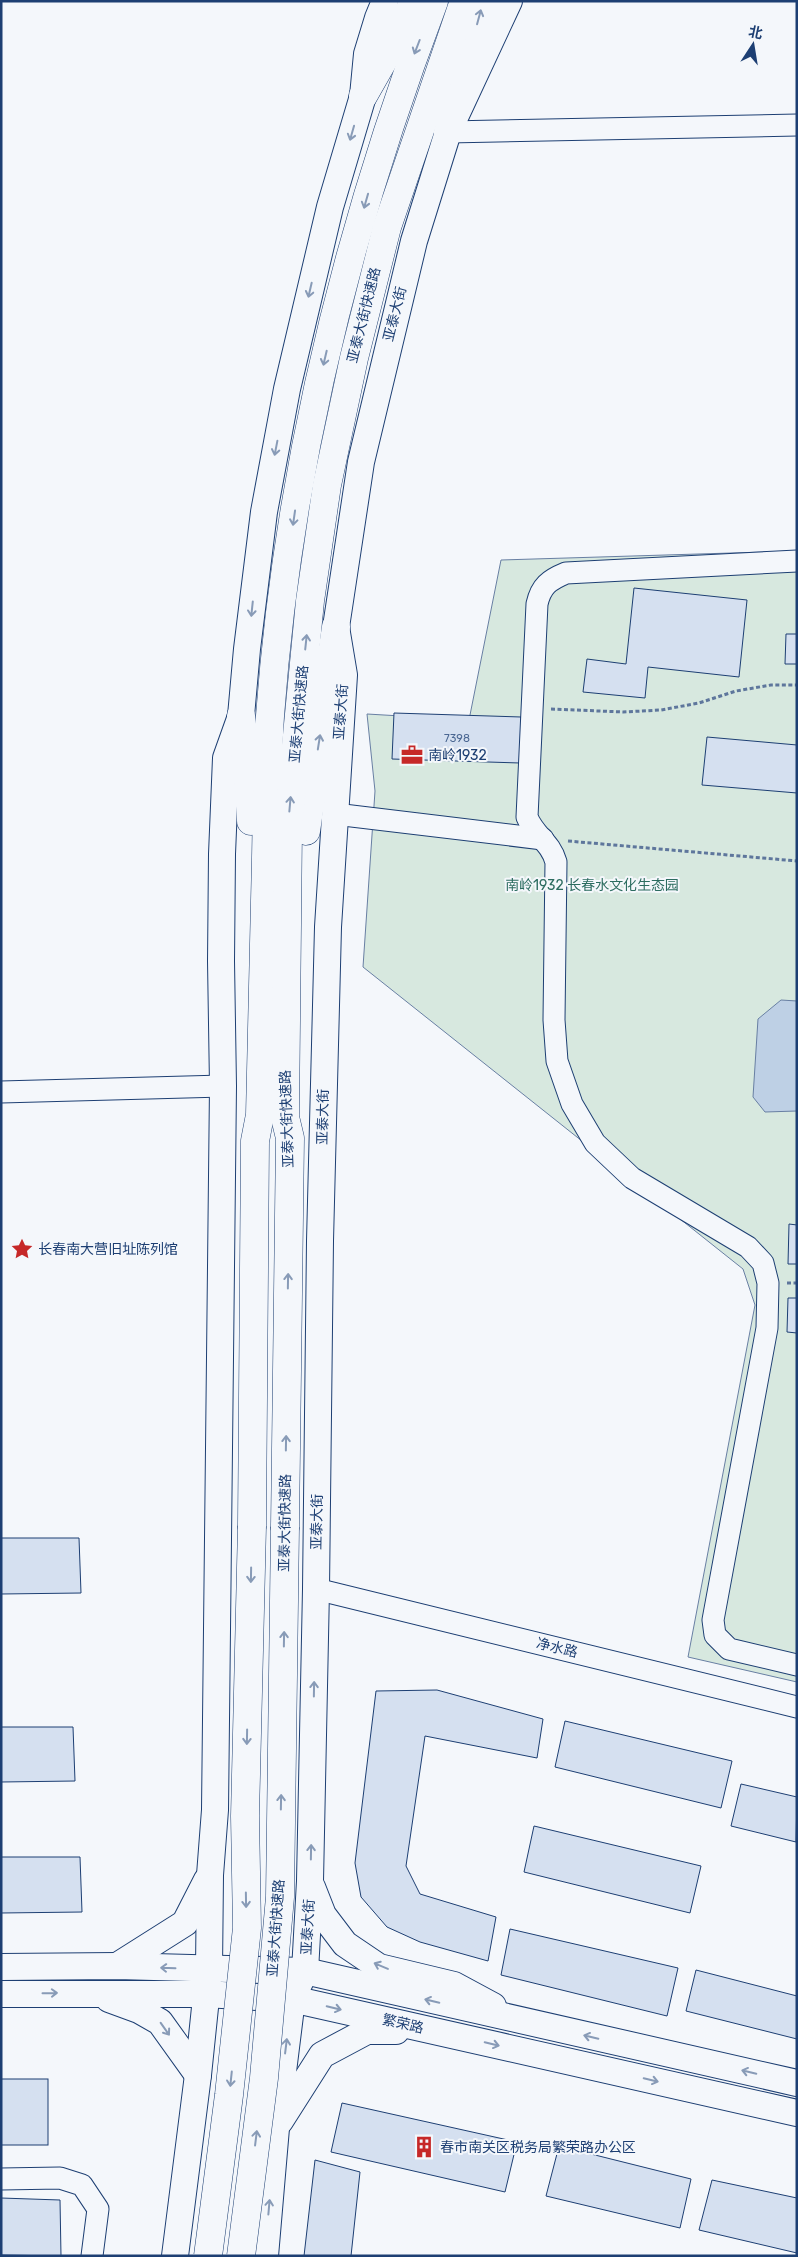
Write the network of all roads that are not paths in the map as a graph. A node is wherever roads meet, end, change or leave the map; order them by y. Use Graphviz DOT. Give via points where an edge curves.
graph roads {
  1 [pos="385,1"];
  2 [pos="414,1"];
  3 [pos="434,1"];
  4 [pos="464,1"];
  5 [pos="483,1"];
  6 [pos="509,1"];
  7 [pos="362,96"];
  8 [pos="797,125"];
  9 [pos="448,132"];
  10 [pos="797,561"];
  11 [pos="336,627"];
  12 [pos="241,716"];
  13 [pos="335,814"];
  14 [pos="543,839"];
  15 [pos="224,1086"];
  16 [pos="1,1092"];
  17 [pos="290,1138"];
  18 [pos="255,1141"];
  19 [pos="316,1589"];
  20 [pos="797,1664"];
  21 [pos="797,1707"];
  22 [pos="210,1874"];
  23 [pos="310,1881"];
  24 [pos="117,1966"];
  25 [pos="1,1967"];
  26 [pos="305,1971"];
  27 [pos="207,1982"];
  28 [pos="91,1993"];
  29 [pos="1,1994"];
  30 [pos="292,1999"];
  31 [pos="522,2021"];
  32 [pos="437,2031"];
  33 [pos="198,2076"];
  34 [pos="797,2083"];
  35 [pos="797,2113"];
  36 [pos="276,2128"];
  37 [pos="1,2179"];
  38 [pos="92,2256"];
  39 [pos="175,2256"];
  40 [pos="208,2256"];
  41 [pos="241,2256"];
  42 [pos="265,2256"];
  1 -- 7 [label="main road" via="367,54"];
  2 -- 7 [label="highway"];
  3 -- 18 [label="highway, 亚泰大街快速路, one-way" via="379,157 339,296 296,502 270,717 260,1115"];
  17 -- 4 [label="highway, 亚泰大街快速路, one-way" via="285,1117 288,828 319,538 336,440 370,289 410,157"];
  9 -- 5 [label="highway, one-way"];
  6 -- 9 [label="main road, 亚泰大街"];
  7 -- 12 [label="main road, one-way" via="330,207 287,389 264,512 246,649"];
  8 -- 9 [label="street"];
  9 -- 11 [label="main road, 亚泰大街" via="411,250 361,462"];
  10 -- 14 [label="street" via="566,573 551,579 540,590 527,817"];
  11 -- 13 [label="main road, 亚泰大街" via="344,675"];
  17 -- 11 [label="highway, one-way" via="299,1116 306,832"];
  12 -- 15 [label="main road" via="226,758 225,777 221,951"];
  12 -- 18 [label="highway" via="251,803 244,1115"];
  13 -- 14 [label="street"];
  13 -- 19 [label="main road, 亚泰大街" via="328,927 320,1241"];
  14 -- 20 [label="street" via="552,849 556,862 554,1020 557,1061 572,1104 595,1143 632,1178 748,1247 763,1263 768,1282 767,1328 713,1620 715,1635 729,1649"];
  15 -- 16 [label="street"];
  15 -- 22 [label="main road" via="215,1810"];
  41 -- 17 [label="highway, 亚泰大街快速路, one-way, bridge" via="264,2078 280,1897"];
  18 -- 40 [label="highway, 亚泰大街快速路, one-way, bridge" via="252,1526 245,1816 247,1928"];
  19 -- 21 [label="street, 净水路"];
  23 -- 19 [label="main road, 亚泰大街, one-way"];
  22 -- 24 [label="main road" via="186,1923"];
  22 -- 27 [label="main road"];
  23 -- 26 [label="main road, 亚泰大街"];
  31 -- 23 [label="main road, one-way" via="454,1985 379,1967 345,1944 323,1915"];
  24 -- 25 [label="main road, 繁荣路"];
  27 -- 24 [label="main road, 繁荣路, one-way"];
  26 -- 27 [label="main road, 繁荣路"];
  26 -- 30 [label="main road, 亚泰大街"];
  31 -- 26 [label="main road, 繁荣路, one-way"];
  27 -- 28 [label="main road, 繁荣路"];
  27 -- 30 [label="main road, 繁荣路"];
  27 -- 33 [label="main road"];
  29 -- 28 [label="main road, 繁荣路, one-way"];
  28 -- 33 [label="main road, one-way" via="139,2010 160,2022"];
  30 -- 32 [label="main road, 繁荣路, one-way"];
  36 -- 30 [label="main road, 亚泰大街, one-way"];
  34 -- 31 [label="main road, 繁荣路, one-way"];
  32 -- 35 [label="main road, 繁荣路, one-way"];
  32 -- 36 [label="main road" via="367,2031 322,2055"];
  33 -- 39 [label="main road"];
  42 -- 36 [label="main road, 亚泰大街, one-way"];
  37 -- 38 [label="street" via="60,2178 82,2185 98,2209"];
}
